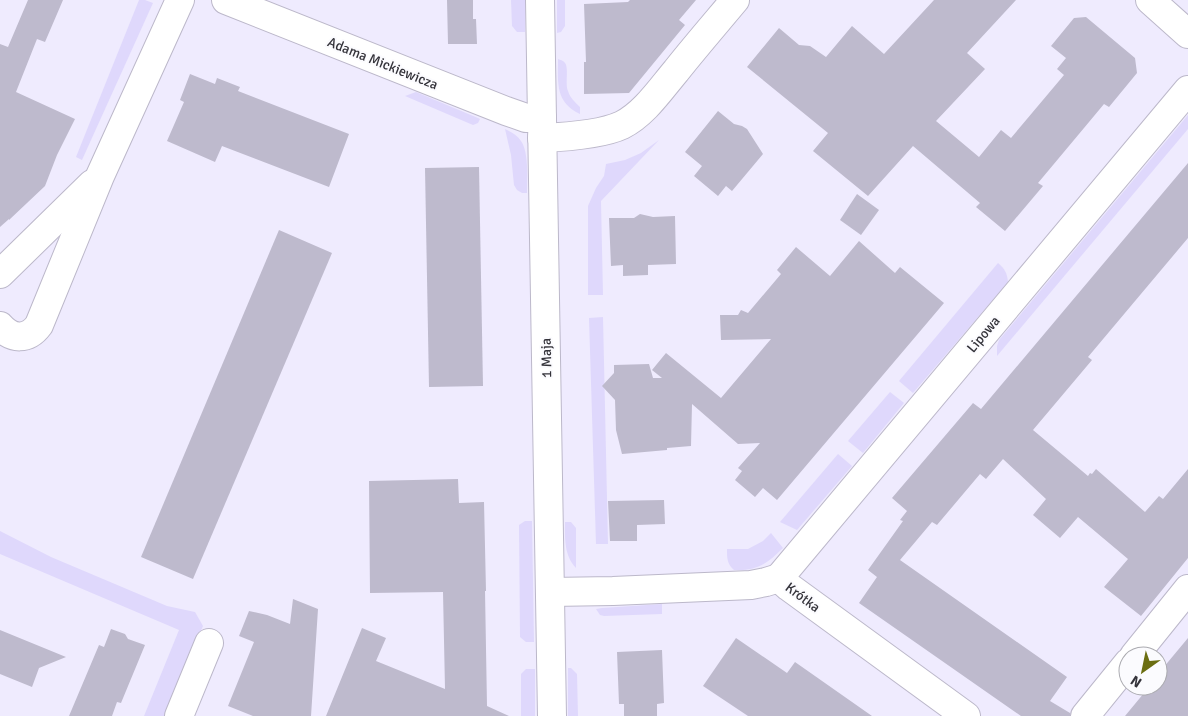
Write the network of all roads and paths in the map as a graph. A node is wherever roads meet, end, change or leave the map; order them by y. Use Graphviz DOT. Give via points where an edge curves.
graph roads {
  1 [pos="180,0"];
  2 [pos="226,0"];
  3 [pos="540,0"];
  4 [pos="735,0"];
  5 [pos="1150,0"];
  6 [pos="1188,34"];
  7 [pos="1188,90"];
  8 [pos="542,128"];
  9 [pos="100,176"];
  10 [pos="0,274"];
  11 [pos="0,326"];
  12 [pos="779,578"];
  13 [pos="1188,589"];
  14 [pos="550,592"];
  15 [pos="209,643"];
  16 [pos="1142,646"];
  17 [pos="1118,675"];
  18 [pos="179,716"];
  19 [pos="552,716"];
  20 [pos="966,716"];
  21 [pos="1085,716"];
  1 -- 9 [label="street"];
  2 -- 8 [label="street, Adama Mickiewicza" via="526,118"];
  3 -- 8 [label="street, 1 Maja"];
  4 -- 8 [label="street, Adama Mickiewicza" via="656,95 622,125 559,138"];
  5 -- 6 [label="street"];
  7 -- 12 [label="street, Lipowa"];
  8 -- 14 [label="street, 1 Maja"];
  9 -- 10 [label="street"];
  9 -- 11 [label="street" via="39,325 33,332 20,336 9,335"];
  12 -- 14 [label="street, Krótka" via="751,585"];
  12 -- 20 [label="street, Krótka"];
  13 -- 16 [label="street"];
  14 -- 19 [label="street, 1 Maja"];
  15 -- 18 [label="street"];
  17 -- 21 [label="street"];
}
